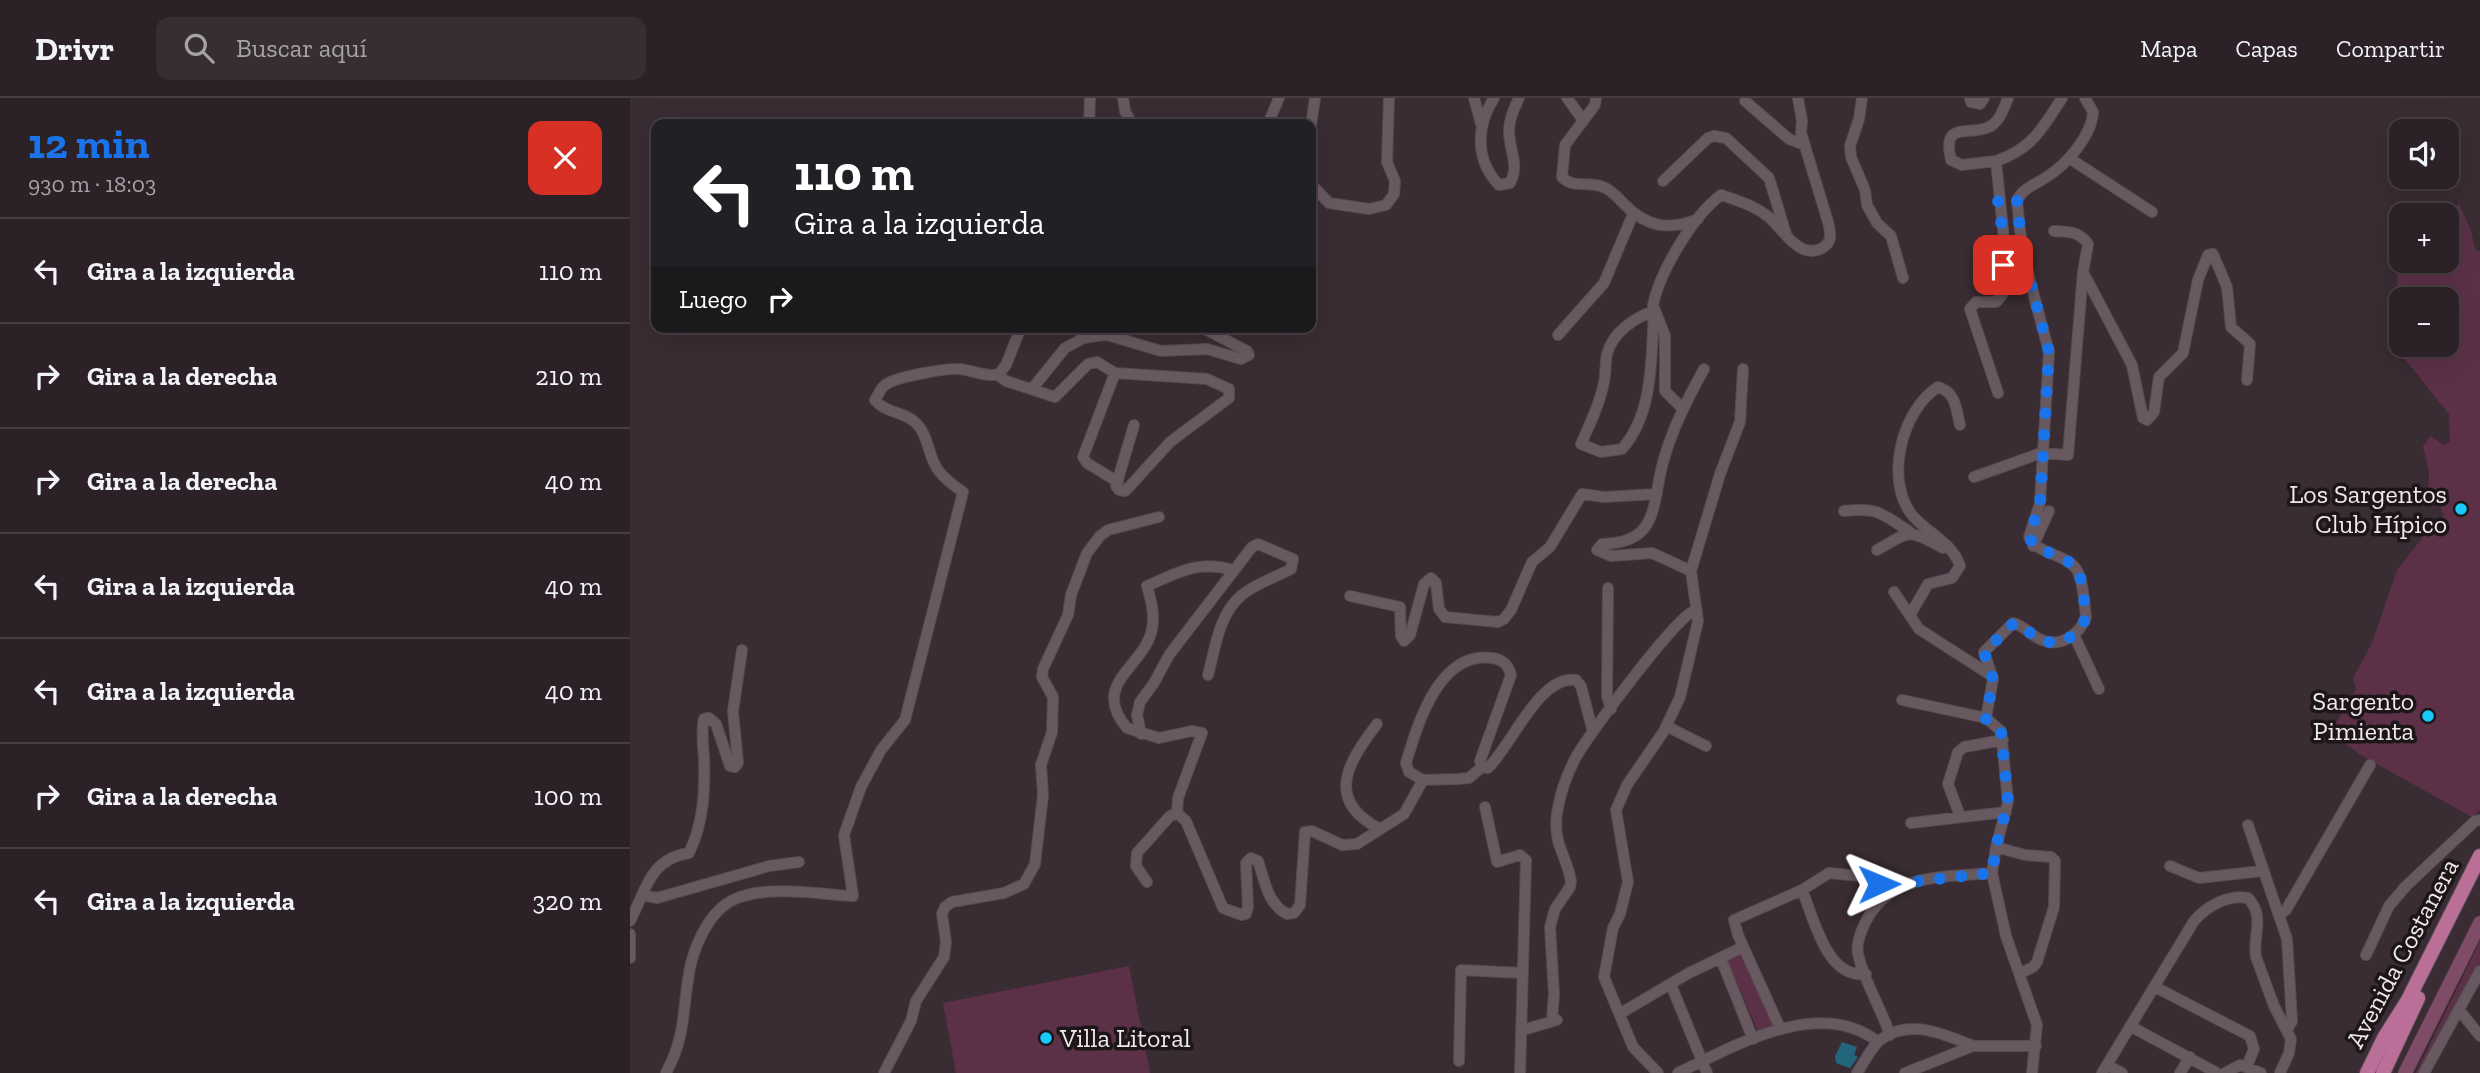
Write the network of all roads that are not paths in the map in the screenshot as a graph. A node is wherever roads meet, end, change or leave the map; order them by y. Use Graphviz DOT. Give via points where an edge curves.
graph roads {
  1 [pos="1090,98"];
  2 [pos="1123,98"];
  3 [pos="1279,98"];
  4 [pos="1315,98"];
  5 [pos="1389,98"];
  6 [pos="1474,98"];
  7 [pos="1494,98"];
  8 [pos="1520,98"];
  9 [pos="1567,98"];
  10 [pos="1596,98"];
  11 [pos="1798,98"];
  12 [pos="1862,98"];
  13 [pos="1970,98"];
  14 [pos="1984,98"];
  15 [pos="2008,98"];
  16 [pos="2062,98"];
  17 [pos="2085,98"];
  18 [pos="1745,101"];
  19 [pos="1089,119"];
  20 [pos="1129,119"];
  21 [pos="1270,119"];
  22 [pos="1312,119"];
  23 [pos="1583,120"];
  24 [pos="1481,124"];
  25 [pos="1805,145"];
  26 [pos="2069,158"];
  27 [pos="1996,161"];
  28 [pos="1663,181"];
  29 [pos="1316,189"];
  30 [pos="1998,200"];
  31 [pos="2017,200"];
  32 [pos="2152,212"];
  33 [pos="1633,214"];
  34 [pos="1700,218"];
  35 [pos="2054,231"];
  36 [pos="1788,240"];
  37 [pos="2083,272"];
  38 [pos="1903,278"];
  39 [pos="1654,311"];
  40 [pos="1019,333"];
  41 [pos="1212,333"];
  42 [pos="1558,335"];
  43 [pos="1704,369"];
  44 [pos="1743,369"];
  45 [pos="1115,373"];
  46 [pos="998,375"];
  47 [pos="2247,380"];
  48 [pos="1032,389"];
  49 [pos="1998,393"];
  50 [pos="1682,408"];
  51 [pos="1133,425"];
  52 [pos="1960,425"];
  53 [pos="2041,453"];
  54 [pos="1974,477"];
  55 [pos="1118,482"];
  56 [pos="1657,495"];
  57 [pos="1844,511"];
  58 [pos="2049,511"];
  59 [pos="1159,517"];
  60 [pos="1910,532"];
  61 [pos="2033,545"];
  62 [pos="1947,547"];
  63 [pos="1877,550"];
  64 [pos="1233,569"];
  65 [pos="1691,571"];
  66 [pos="1608,588"];
  67 [pos="1895,592"];
  68 [pos="1350,596"];
  69 [pos="1695,611"];
  70 [pos="1910,615"];
  71 [pos="2074,635"];
  72 [pos="742,650"];
  73 [pos="1208,675"];
  74 [pos="1992,676"];
  75 [pos="2099,689"];
  76 [pos="1902,700"];
  77 [pos="1609,707"];
  78 [pos="1589,714"];
  79 [pos="1986,719"];
  80 [pos="1377,723"];
  81 [pos="1666,726"];
  82 [pos="1593,732"];
  83 [pos="1141,734"];
  84 [pos="2003,740"];
  85 [pos="1706,746"];
  86 [pos="2370,765"];
  87 [pos="1482,767"];
  88 [pos="1423,780"];
  89 [pos="1485,807"];
  90 [pos="2006,812"];
  91 [pos="1177,813"];
  92 [pos="1960,816"];
  93 [pos="2480,820"];
  94 [pos="1911,823"];
  95 [pos="2248,825"];
  96 [pos="1380,829"];
  97 [pos="1996,847"];
  98 [pos="2480,856"];
  99 [pos="799,862"];
  100 [pos="2170,866"];
  101 [pos="2262,871"];
  102 [pos="1992,873"];
  103 [pos="2480,874"];
  104 [pos="1147,882"];
  105 [pos="1802,890"];
  106 [pos="1889,891"];
  107 [pos="642,895"];
  108 [pos="2280,914"];
  109 [pos="630,921"];
  110 [pos="630,934"];
  111 [pos="1743,947"];
  112 [pos="2366,955"];
  113 [pos="630,958"];
  114 [pos="1721,959"];
  115 [pos="2480,971"];
  116 [pos="1523,973"];
  117 [pos="2021,973"];
  118 [pos="1866,974"];
  119 [pos="1671,985"];
  120 [pos="2155,987"];
  121 [pos="2409,1000"];
  122 [pos="2460,1011"];
  123 [pos="1621,1013"];
  124 [pos="2130,1026"];
  125 [pos="1780,1028"];
  126 [pos="2288,1028"];
  127 [pos="1523,1030"];
  128 [pos="1890,1035"];
  129 [pos="2480,1036"];
  130 [pos="1754,1040"];
  131 [pos="1878,1042"];
  132 [pos="1973,1046"];
  133 [pos="2036,1046"];
  134 [pos="2190,1057"];
  135 [pos="1459,1061"];
  136 [pos="1702,1062"];
  137 [pos="2247,1066"];
  138 [pos="2105,1069"];
  139 [pos="666,1073"];
  140 [pos="884,1073"];
  141 [pos="1521,1073"];
  142 [pos="1658,1073"];
  143 [pos="1678,1073"];
  144 [pos="1707,1073"];
  145 [pos="1857,1073"];
  146 [pos="1905,1073"];
  147 [pos="2032,1073"];
  148 [pos="2122,1073"];
  149 [pos="2180,1073"];
  150 [pos="2217,1073"];
  151 [pos="2225,1073"];
  152 [pos="2261,1073"];
  153 [pos="2280,1073"];
  154 [pos="2367,1073"];
  155 [pos="2373,1073"];
  156 [pos="2383,1073"];
  157 [pos="2424,1073"];
  1 -- 19 [label="street"];
  2 -- 20 [label="street"];
  3 -- 21 [label="street"];
  4 -- 22 [label="street"];
  5 -- 29 [label="street" via="1387,162 1395,181 1394,194 1386,205 1369,209 1329,203"];
  6 -- 24 [label="street"];
  7 -- 24 [label="street"];
  8 -- 24 [label="street" via="1509,132 1515,158 1510,183 1499,185 1489,174 1479,136"];
  9 -- 23 [label="street"];
  10 -- 23 [label="street"];
  11 -- 25 [label="street"];
  12 -- 38 [label="street" via="1851,158 1867,205 1891,236"];
  13 -- 14 [label="street" via="1975,104"];
  15 -- 27 [label="street" via="1993,125 1958,131 1948,147 1951,160 1962,165"];
  16 -- 27 [label="street" via="2034,140"];
  17 -- 26 [label="street" via="2093,118"];
  18 -- 25 [label="street" via="1789,139"];
  23 -- 33 [label="street" via="1565,145 1562,177 1577,185 1604,187"];
  25 -- 36 [label="street" via="1831,235 1824,247 1816,250"];
  26 -- 31 [label="street"];
  26 -- 32 [label="street"];
  27 -- 30 [label="street"];
  28 -- 36 [label="street" via="1708,138 1726,138 1769,178"];
  30 -- 31 [label="street"];
  30 -- 49 [label="street" via="2005,249 2003,295 1996,302 1976,302 1970,309"];
  31 -- 53 [label="street" via="2029,277 2049,352"];
  33 -- 34 [label="street" via="1664,228"];
  33 -- 42 [label="street" via="1604,284"];
  34 -- 36 [label="street" via="1721,195 1766,215"];
  34 -- 39 [label="street" via="1679,241 1654,300"];
  35 -- 37 [label="street" via="2074,232 2088,244"];
  37 -- 47 [label="street" via="2132,365 2143,418 2147,420 2154,412 2159,377 2183,353 2198,280 2208,255 2213,254 2227,287 2231,327 2250,344"];
  37 -- 53 [label="street" via="2068,455"];
  39 -- 39 [label="street" via="1637,317 1616,336 1581,444 1601,452 1622,449 1630,439 1649,389"];
  39 -- 50 [label="street" via="1665,336 1665,391"];
  40 -- 46 [label="street"];
  41 -- 48 [label="street" via="1250,355 1241,359 1208,349 1161,351 1096,336 1065,348"];
  43 -- 50 [label="street"];
  44 -- 65 [label="street" via="1740,422"];
  45 -- 48 [label="street" via="1097,362 1088,364 1055,397"];
  45 -- 55 [label="street" via="1083,457"];
  45 -- 55 [label="street" via="1207,379 1231,394 1156,454 1125,491 1119,490"];
  46 -- 48 [label="street"];
  46 -- 139 [label="street" via="959,369 933,372 884,385 875,400 881,408 916,423 937,469 963,492 905,720 881,750 861,787 844,835 853,896 752,895 734,899 718,912 693,953 683,1034"];
  50 -- 56 [label="street" via="1663,460"];
  51 -- 55 [label="street"];
  52 -- 62 [label="street" via="1952,397 1938,387 1916,407 1900,452 1898,471 1904,500 1911,514"];
  53 -- 54 [label="street"];
  53 -- 61 [label="street" via="2040,503 2029,537"];
  56 -- 65 [label="street" via="1651,519 1637,536 1602,544 1597,551 1611,556 1652,554"];
  56 -- 68 [label="street" via="1582,494 1550,547 1532,562 1511,610 1498,622 1445,617 1432,578 1424,584 1410,635 1404,641 1400,607"];
  57 -- 60 [label="street" via="1868,508"];
  58 -- 61 [label="street"];
  59 -- 140 [label="street" via="1108,530 1087,553 1068,615 1043,669 1042,677 1053,697 1052,732 1041,765 1043,795 1035,864 1024,884 945,907 944,957 916,1001 911,1021"];
  60 -- 62 [label="street"];
  60 -- 63 [label="street"];
  61 -- 71 [label="street" via="2076,569 2086,617"];
  62 -- 70 [label="street" via="1959,561 1959,571 1952,578 1928,584"];
  64 -- 73 [label="street" via="1258,544 1293,559 1291,569 1243,594 1231,607"];
  64 -- 83 [label="street" via="1140,702"];
  64 -- 83 [label="street" via="1198,565 1147,586 1152,607 1150,636 1114,692 1120,720"];
  65 -- 69 [label="street"];
  66 -- 77 [label="street"];
  67 -- 70 [label="street"];
  69 -- 77 [label="street" via="1680,620"];
  69 -- 81 [label="street" via="1698,621 1680,697"];
  70 -- 74 [label="street" via="1919,629"];
  71 -- 74 [label="street" via="2047,642 2014,623 1984,652"];
  71 -- 75 [label="street"];
  72 -- 107 [label="street" via="733,711 738,763 730,766 716,724 705,719 705,781 696,835 689,853 668,859 652,872"];
  74 -- 79 [label="street"];
  76 -- 79 [label="street"];
  77 -- 78 [label="street"];
  77 -- 82 [label="street"];
  78 -- 82 [label="street"];
  78 -- 87 [label="street" via="1579,682 1556,683 1538,700 1505,749 1488,768"];
  79 -- 84 [label="street" via="1997,726"];
  80 -- 96 [label="street" via="1351,762 1345,787 1354,808 1367,823"];
  81 -- 85 [label="street"];
  81 -- 123 [label="street" via="1616,810 1628,882 1604,977"];
  82 -- 127 [label="street" via="1570,770 1557,814 1556,840 1571,881 1549,927 1555,1020"];
  83 -- 91 [label="street" via="1159,738 1202,733 1178,798"];
  84 -- 90 [label="street"];
  84 -- 92 [label="street" via="1958,752 1948,791"];
  86 -- 108 [label="street"];
  87 -- 88 [label="street" via="1469,778"];
  87 -- 88 [label="street" via="1480,761 1511,675 1505,663 1491,658 1474,658 1455,667 1427,704 1406,763 1409,772"];
  88 -- 96 [label="street" via="1404,814"];
  89 -- 116 [label="street" via="1497,862 1520,855 1526,860"];
  90 -- 92 [label="street"];
  90 -- 97 [label="street"];
  91 -- 96 [label="street" via="1186,821 1220,903 1242,915 1248,907 1249,860 1258,861 1266,890 1283,913 1290,914 1300,905 1305,832 1349,846"];
  91 -- 104 [label="street" via="1137,853 1136,866"];
  92 -- 94 [label="street"];
  93 -- 112 [label="street" via="2397,896"];
  95 -- 101 [label="street"];
  97 -- 102 [label="street"];
  97 -- 117 [label="street" via="2054,858 2052,915 2037,962"];
  98 -- 121 [label="main road, Avenida Costanera"];
  99 -- 107 [label="street" via="657,898"];
  100 -- 101 [label="street" via="2199,878"];
  101 -- 108 [label="street"];
  102 -- 106 [label="street" via="1919,881"];
  102 -- 117 [label="street" via="2006,936"];
  103 -- 156 [label="main road, Avenida Costanera"];
  105 -- 106 [label="street" via="1829,873 1845,873"];
  105 -- 111 [label="street" via="1737,917 1734,925"];
  105 -- 118 [label="street" via="1832,960 1847,971"];
  106 -- 118 [label="street" via="1872,907 1858,941"];
  107 -- 109 [label="street"];
  108 -- 126 [label="street" via="2287,939"];
  110 -- 113 [label="street"];
  111 -- 114 [label="street"];
  111 -- 125 [label="street"];
  114 -- 119 [label="street"];
  114 -- 130 [label="street"];
  115 -- 122 [label="street"];
  116 -- 127 [label="street"];
  116 -- 135 [label="street" via="1461,970"];
  117 -- 133 [label="street" via="2037,1025"];
  118 -- 128 [label="street"];
  119 -- 123 [label="street"];
  119 -- 136 [label="street"];
  120 -- 124 [label="street"];
  120 -- 126 [label="street" via="2203,911 2237,895 2248,898 2259,926 2256,957 2274,1006"];
  120 -- 137 [label="street" via="2250,1037 2254,1049"];
  121 -- 154 [label="main road, Avenida Costanera"];
  121 -- 155 [label="main road"];
  122 -- 129 [label="street"];
  122 -- 157 [label="street"];
  123 -- 142 [label="street" via="1633,1047"];
  124 -- 134 [label="street"];
  124 -- 138 [label="street"];
  125 -- 130 [label="street"];
  125 -- 131 [label="street" via="1824,1023"];
  126 -- 153 [label="street" via="2291,1046"];
  127 -- 141 [label="street"];
  128 -- 131 [label="street"];
  128 -- 132 [label="street" via="1919,1028"];
  130 -- 136 [label="street"];
  131 -- 145 [label="street"];
  132 -- 133 [label="street"];
  132 -- 146 [label="street"];
  133 -- 147 [label="street"];
  134 -- 149 [label="street"];
  134 -- 150 [label="street"];
  136 -- 143 [label="street"];
  136 -- 144 [label="street"];
  137 -- 151 [label="street" via="2235,1066"];
  137 -- 152 [label="street"];
  138 -- 148 [label="street"];
}
